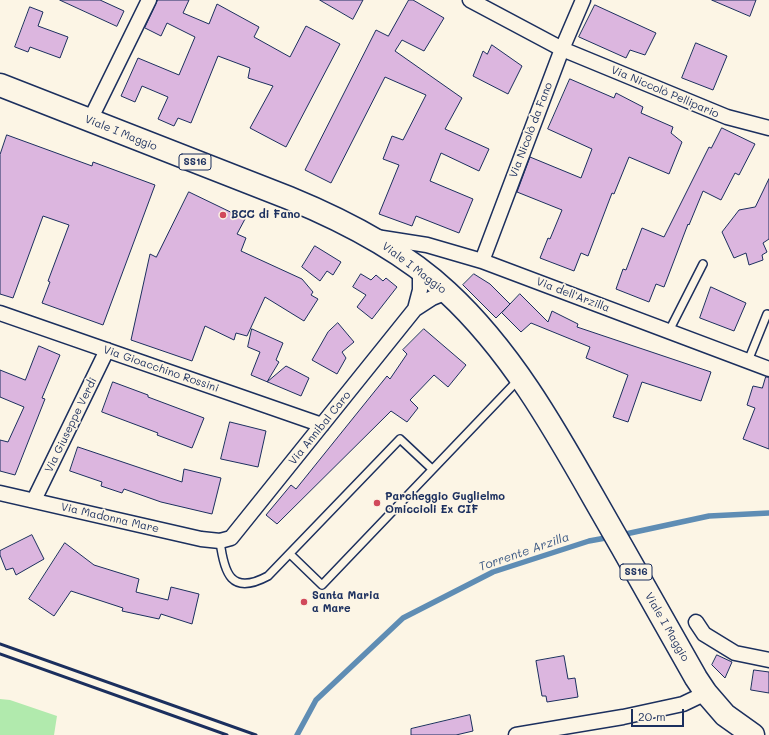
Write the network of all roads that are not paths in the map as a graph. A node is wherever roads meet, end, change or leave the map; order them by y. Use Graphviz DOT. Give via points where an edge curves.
graph roads {
  1 [pos="149,0"];
  2 [pos="470,0"];
  3 [pos="583,0"];
  4 [pos="562,49"];
  5 [pos="0,85"];
  6 [pos="90,120"];
  7 [pos="769,128"];
  8 [pos="372,237"];
  9 [pos="482,261"];
  10 [pos="703,264"];
  11 [pos="420,270"];
  12 [pos="447,292"];
  13 [pos="415,309"];
  14 [pos="0,313"];
  15 [pos="767,314"];
  16 [pos="669,332"];
  17 [pos="107,350"];
  18 [pos="748,361"];
  19 [pos="769,369"];
  20 [pos="520,377"];
  21 [pos="322,425"];
  22 [pos="432,469"];
  23 [pos="0,493"];
  24 [pos="34,500"];
  25 [pos="220,541"];
  26 [pos="290,554"];
  27 [pos="696,622"];
  28 [pos="769,660"];
  29 [pos="701,685"];
  30 [pos="516,735"];
  31 [pos="753,735"];
  1 -- 6 [label="street"];
  2 -- 4 [label="street, Via Niccolò Pellipario"];
  3 -- 4 [label="street, Via Nicolò da Fano"];
  4 -- 7 [label="street, Via Niccolò Pellipario" via="727,118"];
  4 -- 9 [label="street, Via Nicolò da Fano"];
  5 -- 6 [label="main road, Viale I Maggio / SS16"];
  6 -- 8 [label="main road, Viale I Maggio / SS16" via="312,208"];
  8 -- 9 [label="street, Via dell'Arzilla" via="427,244"];
  8 -- 11 [label="main road, Viale I Maggio / SS16"];
  9 -- 16 [label="street, Via dell'Arzilla"];
  10 -- 16 [label="lane"];
  11 -- 12 [label="main road, Viale I Maggio / SS16"];
  11 -- 13 [label="street, Via Annibal Caro" via="420,290"];
  12 -- 13 [label="street, Via Annibal Caro"];
  12 -- 20 [label="main road, Viale I Maggio / SS16" via="486,332"];
  13 -- 21 [label="street, Via Annibal Caro"];
  14 -- 17 [label="street, Via Gioacchino Rossini"];
  15 -- 18 [label="lane"];
  16 -- 18 [label="street, Via dell'Arzilla"];
  17 -- 21 [label="street, Via Gioacchino Rossini"];
  17 -- 24 [label="street, Via Giuseppe Verdi"];
  18 -- 19 [label="street, Via dell'Arzilla"];
  20 -- 22 [label="lane"];
  20 -- 29 [label="main road, Viale I Maggio / SS16" via="576,467"];
  21 -- 25 [label="street, Via Annibal Caro" via="231,538"];
  22 -- 26 [label="lane" via="400,438"];
  22 -- 26 [label="lane" via="322,585"];
  23 -- 24 [label="street, Via Madonna Mare"];
  24 -- 25 [label="street, Via Madonna Mare"];
  25 -- 26 [label="lane" via="223,562 228,574 236,582 259,582"];
  27 -- 28 [label="street" via="704,634 735,653"];
  29 -- 30 [label="street" via="684,704"];
  29 -- 31 [label="main road, SS16" via="725,715"];
}
